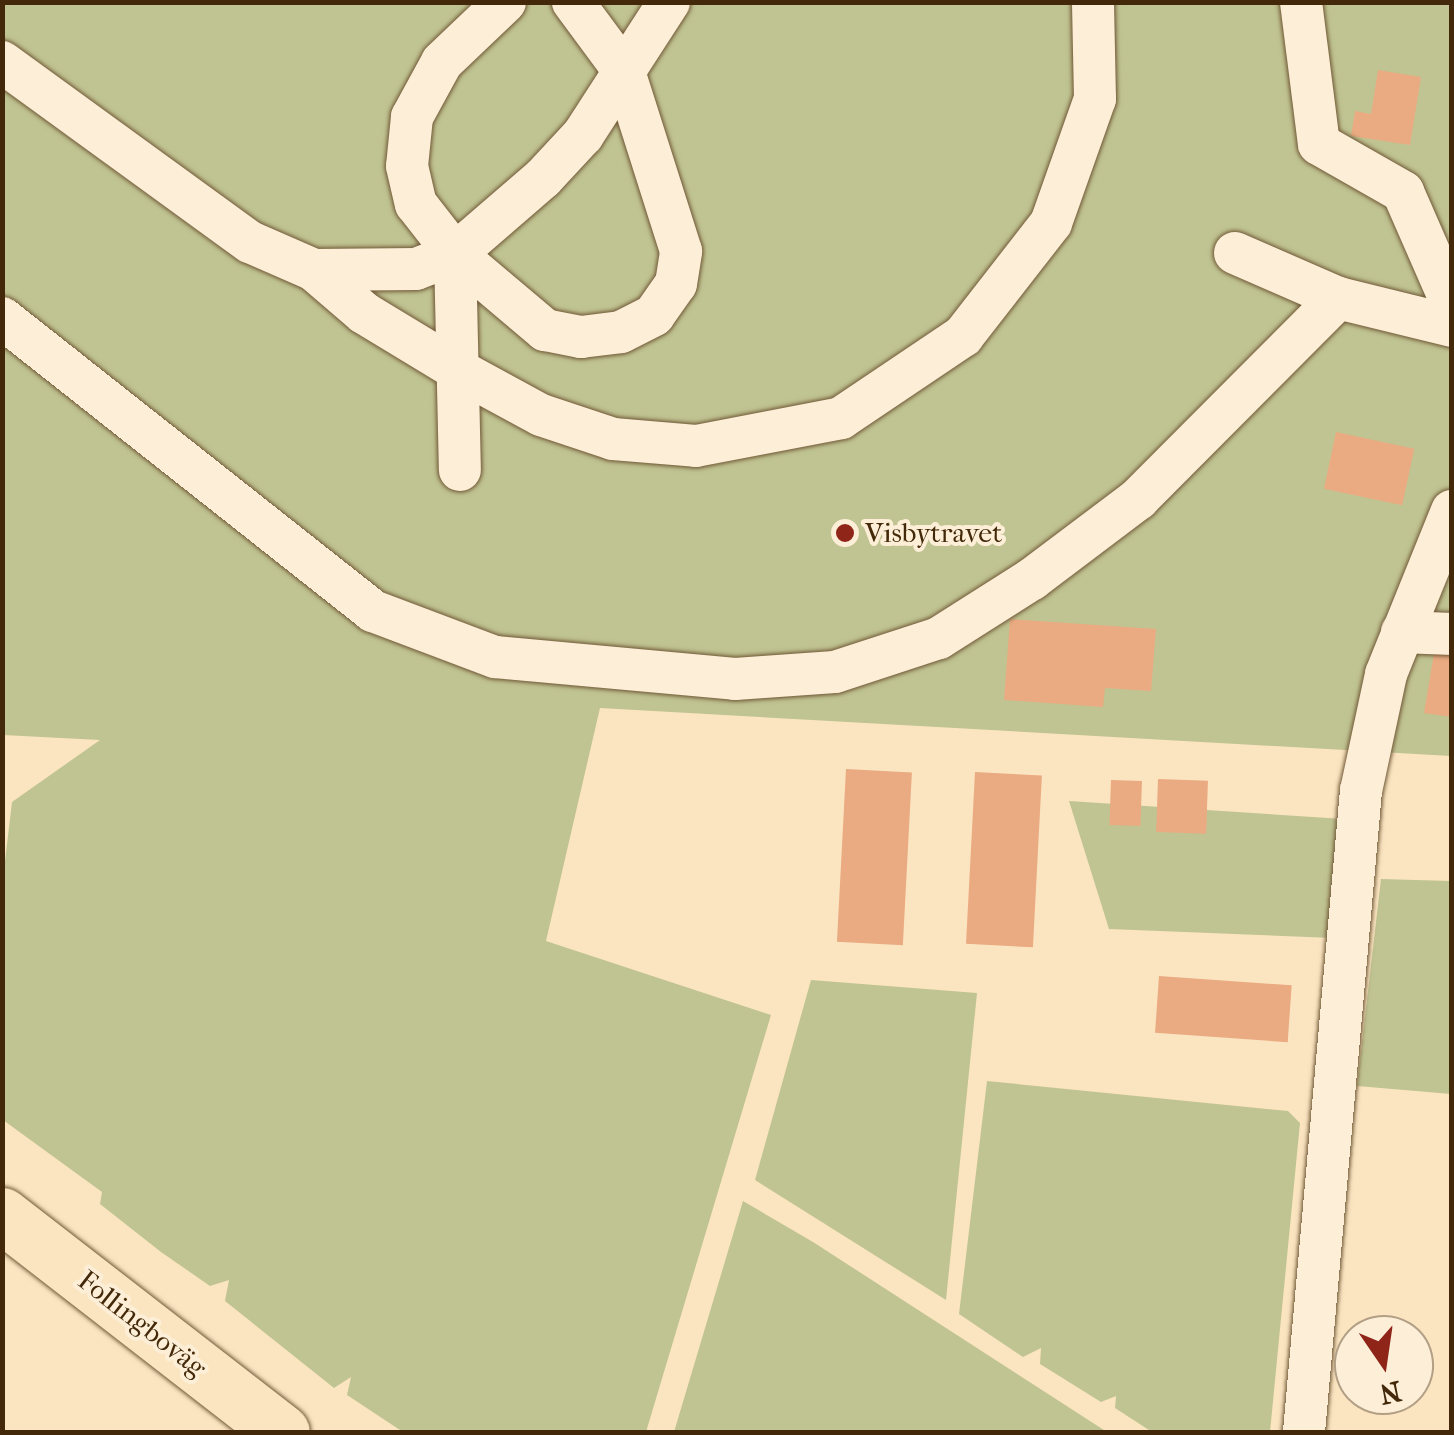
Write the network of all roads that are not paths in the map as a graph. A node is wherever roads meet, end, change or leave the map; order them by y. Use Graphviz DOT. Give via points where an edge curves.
graph roads {
  1 [pos="505,2"];
  2 [pos="573,2"];
  3 [pos="669,2"];
  4 [pos="1094,2"];
  5 [pos="1301,2"];
  6 [pos="2,62"];
  7 [pos="624,71"];
  8 [pos="1235,253"];
  9 [pos="455,254"];
  10 [pos="314,270"];
  11 [pos="1450,286"];
  12 [pos="1338,298"];
  13 [pos="2,318"];
  14 [pos="1452,326"];
  15 [pos="458,370"];
  16 [pos="460,470"];
  17 [pos="1452,512"];
  18 [pos="1402,632"];
  19 [pos="1452,634"];
  20 [pos="2,1215"];
  21 [pos="282,1432"];
  22 [pos="1304,1432"];
  1 -- 9 [label="street" via="442,62 412,117 406,166 416,204"];
  2 -- 7 [label="street"];
  3 -- 7 [label="street"];
  4 -- 15 [label="street" via="1094,99 1051,223 1016,278 910,380 841,418 696,446 613,439 541,416"];
  5 -- 11 [label="street" via="1319,144 1403,192"];
  6 -- 10 [label="street" via="250,242"];
  7 -- 9 [label="street" via="557,164"];
  7 -- 9 [label="street" via="681,251 676,284 654,315 621,332 545,330"];
  8 -- 12 [label="street"];
  9 -- 10 [label="street" via="416,268"];
  9 -- 15 [label="street"];
  10 -- 15 [label="street" via="364,313"];
  12 -- 13 [label="street" via="1138,499 939,638 835,672 735,679 496,656 374,611"];
  12 -- 14 [label="street"];
  15 -- 16 [label="street"];
  17 -- 18 [label="street"];
  18 -- 19 [label="street"];
  18 -- 22 [label="street" via="1361,791"];
  20 -- 21 [label="main road, Follingboväg"];
}
